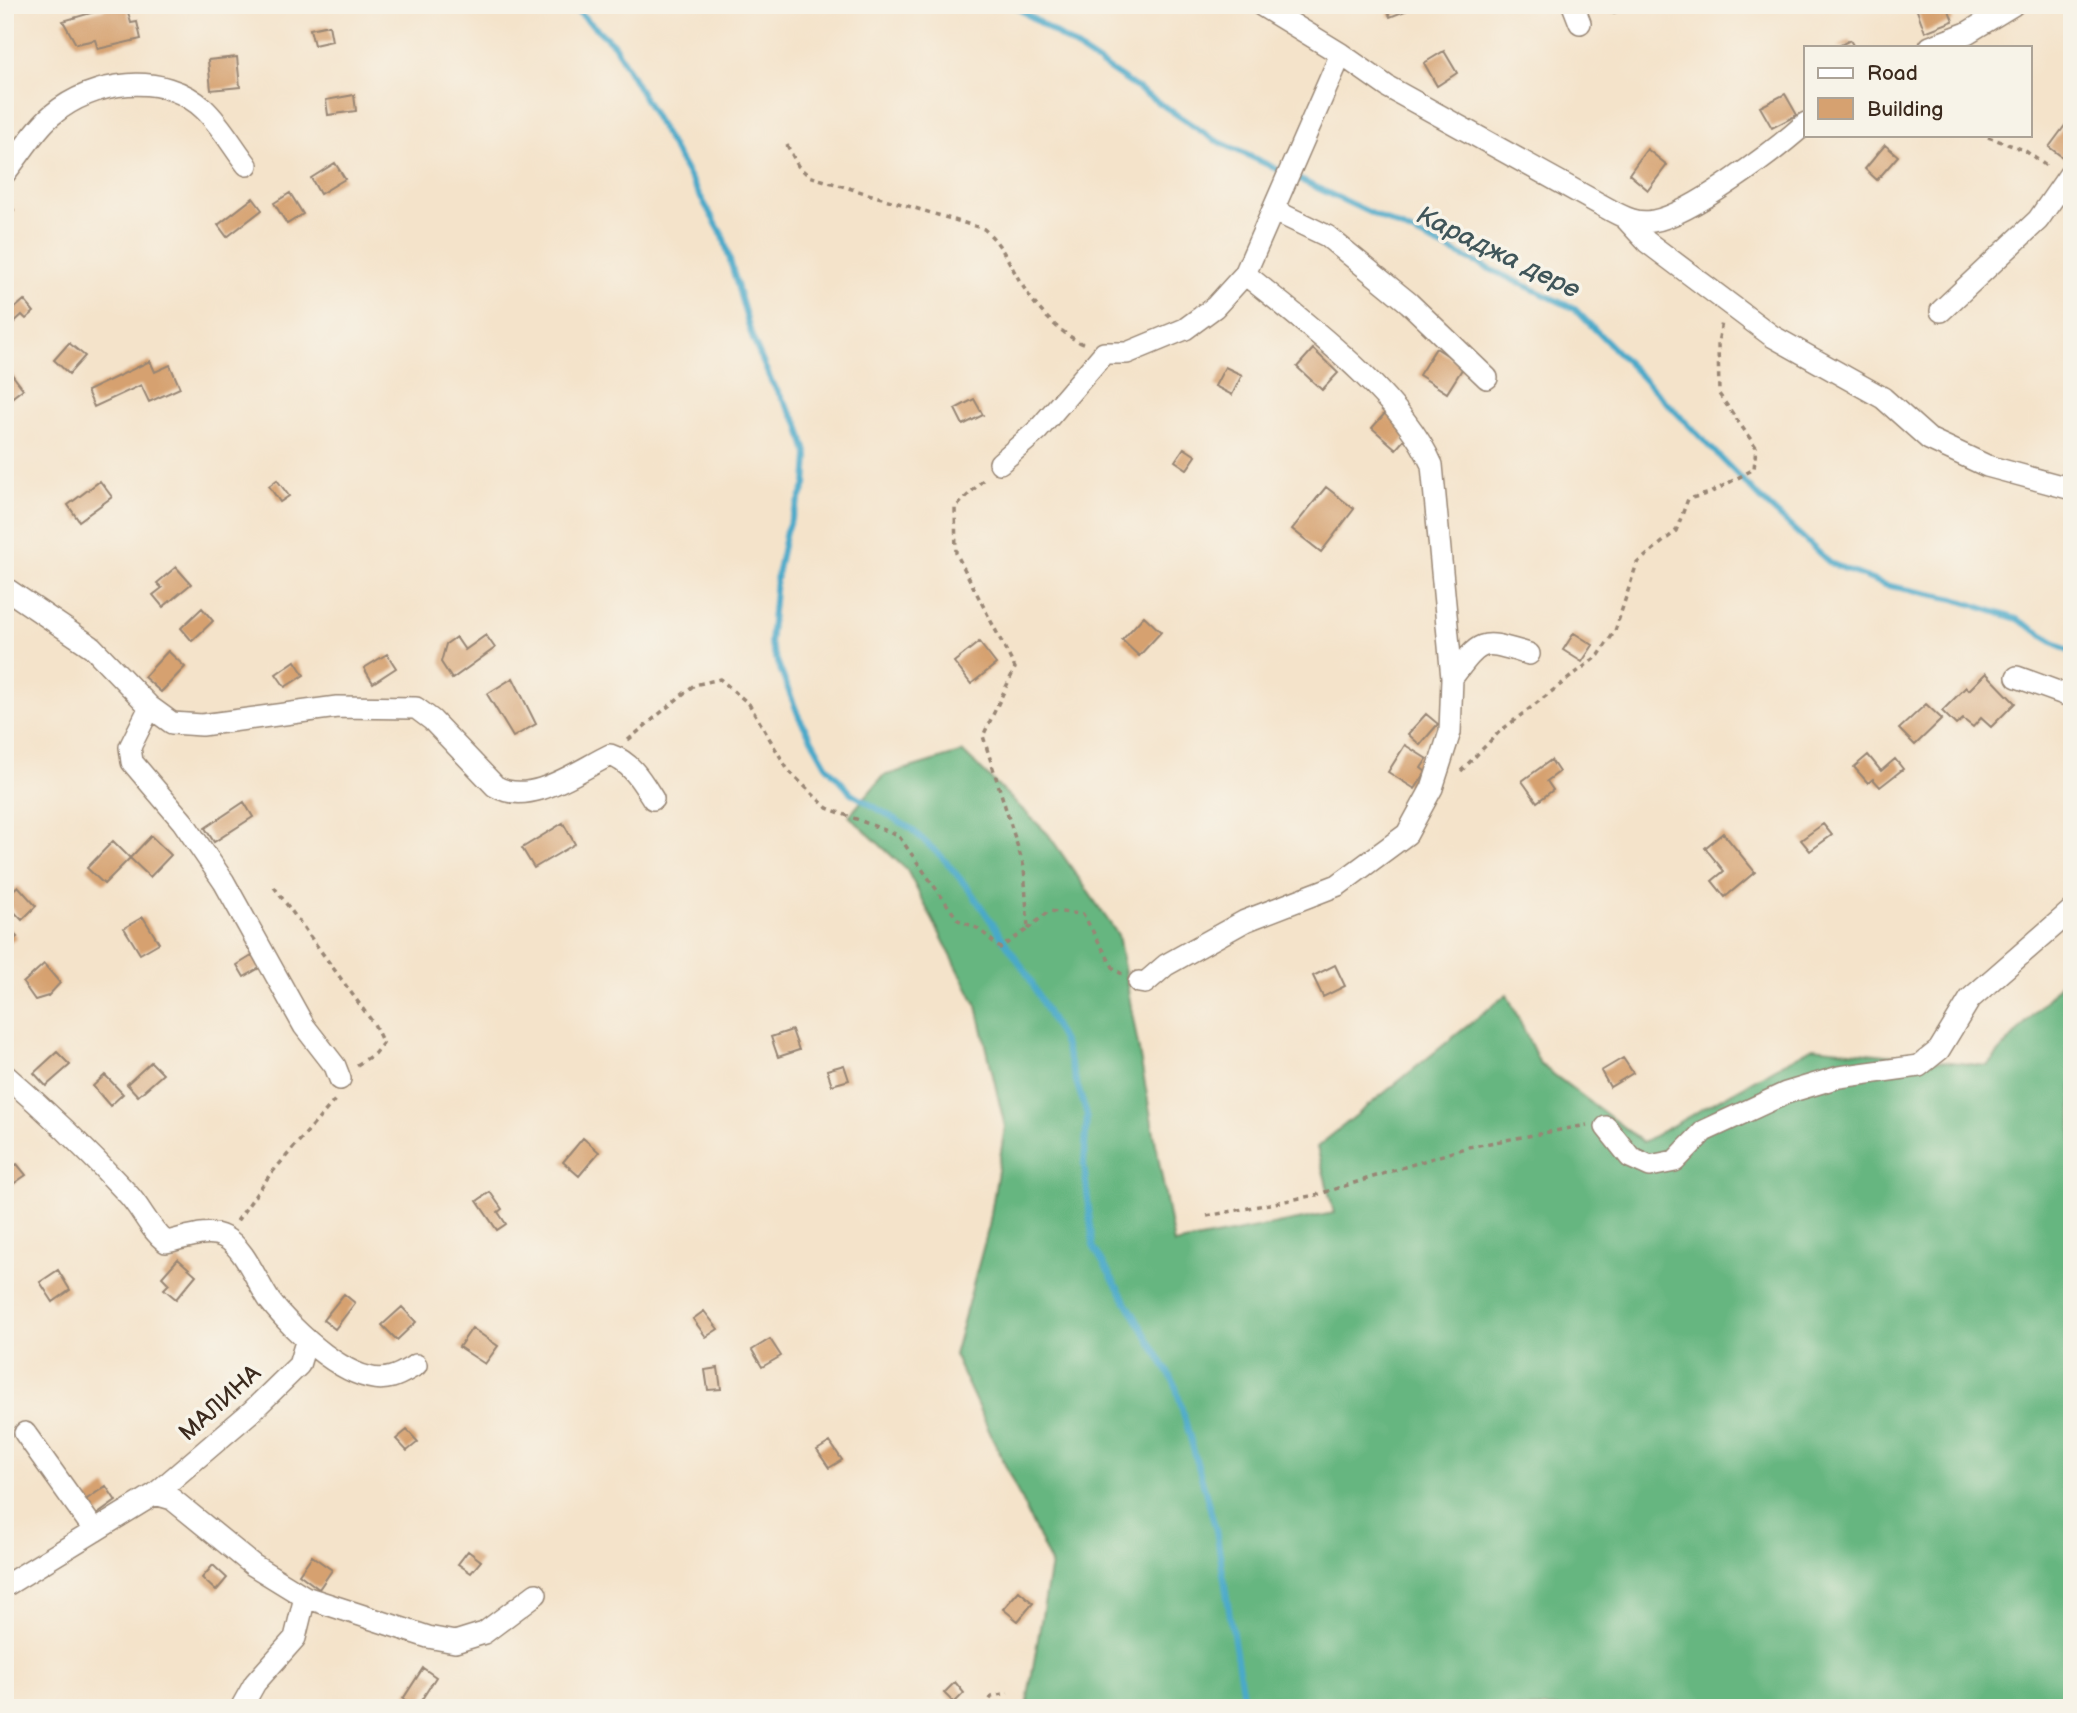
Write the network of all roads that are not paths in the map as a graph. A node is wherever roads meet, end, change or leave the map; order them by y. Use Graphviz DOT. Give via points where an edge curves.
graph roads {
  1 [pos="1261,5"];
  2 [pos="2013,5"];
  3 [pos="1933,46"];
  4 [pos="1342,54"];
  5 [pos="1804,125"];
  6 [pos="247,164"];
  7 [pos="2072,171"];
  8 [pos="5,173"];
  9 [pos="1273,210"];
  10 [pos="1625,218"];
  11 [pos="1245,274"];
  12 [pos="1941,311"];
  13 [pos="1486,378"];
  14 [pos="1000,463"];
  15 [pos="2072,489"];
  16 [pos="5,588"];
  17 [pos="1529,654"];
  18 [pos="1452,677"];
  19 [pos="2017,677"];
  20 [pos="2072,697"];
  21 [pos="150,707"];
  22 [pos="653,799"];
  23 [pos="2072,910"];
  24 [pos="1139,982"];
  25 [pos="337,1072"];
  26 [pos="5,1075"];
  27 [pos="1606,1127"];
  28 [pos="306,1342"];
  29 [pos="416,1365"];
  30 [pos="25,1433"];
  31 [pos="155,1494"];
  32 [pos="94,1531"];
  33 [pos="5,1586"];
  34 [pos="536,1594"];
  35 [pos="305,1597"];
  36 [pos="241,1708"];
  1 -- 4 [label="street"];
  2 -- 3 [label="street" via="1967,33"];
  4 -- 9 [label="street"];
  4 -- 10 [label="street" via="1388,87"];
  5 -- 10 [label="street" via="1769,156 1686,207 1654,221"];
  6 -- 8 [label="street" via="204,109 173,89 125,84 85,95 52,115"];
  7 -- 12 [label="street" via="2038,220"];
  9 -- 11 [label="street"];
  9 -- 13 [label="street" via="1327,236 1409,303"];
  10 -- 15 [label="street" via="1647,242 1772,336 1883,398 1929,439 1987,466"];
  11 -- 14 [label="street" via="1215,307 1185,328 1127,353 1104,353 1038,430"];
  11 -- 18 [label="street" via="1335,347 1423,445 1432,466"];
  16 -- 21 [label="street" via="92,647"];
  17 -- 18 [label="street" via="1491,643 1475,648"];
  18 -- 24 [label="street" via="1450,732 1432,788 1406,834 1338,885 1245,921 1166,965 1145,983"];
  19 -- 20 [label="street"];
  21 -- 22 [label="street" via="172,723 202,725 337,707 416,708 504,792 520,794 541,788 610,755 622,759 636,773"];
  21 -- 25 [label="street" via="130,747 132,762 183,822 224,882 304,1026"];
  23 -- 27 [label="street" via="1970,999 1939,1050 1919,1066 1839,1077 1786,1093 1704,1131 1675,1161 1650,1166 1630,1157"];
  26 -- 28 [label="street" via="129,1194 152,1231 166,1242 201,1234 225,1237 271,1303"];
  28 -- 29 [label="street" via="361,1374 391,1378"];
  28 -- 31 [label="street, МАЛИНА" via="299,1365"];
  30 -- 32 [label="street"];
  31 -- 32 [label="street, МАЛИНА"];
  31 -- 35 [label="street" via="172,1499 253,1565"];
  32 -- 33 [label="street"];
  34 -- 35 [label="street" via="484,1633 455,1642"];
  35 -- 36 [label="street" via="295,1638 255,1684"];
}
